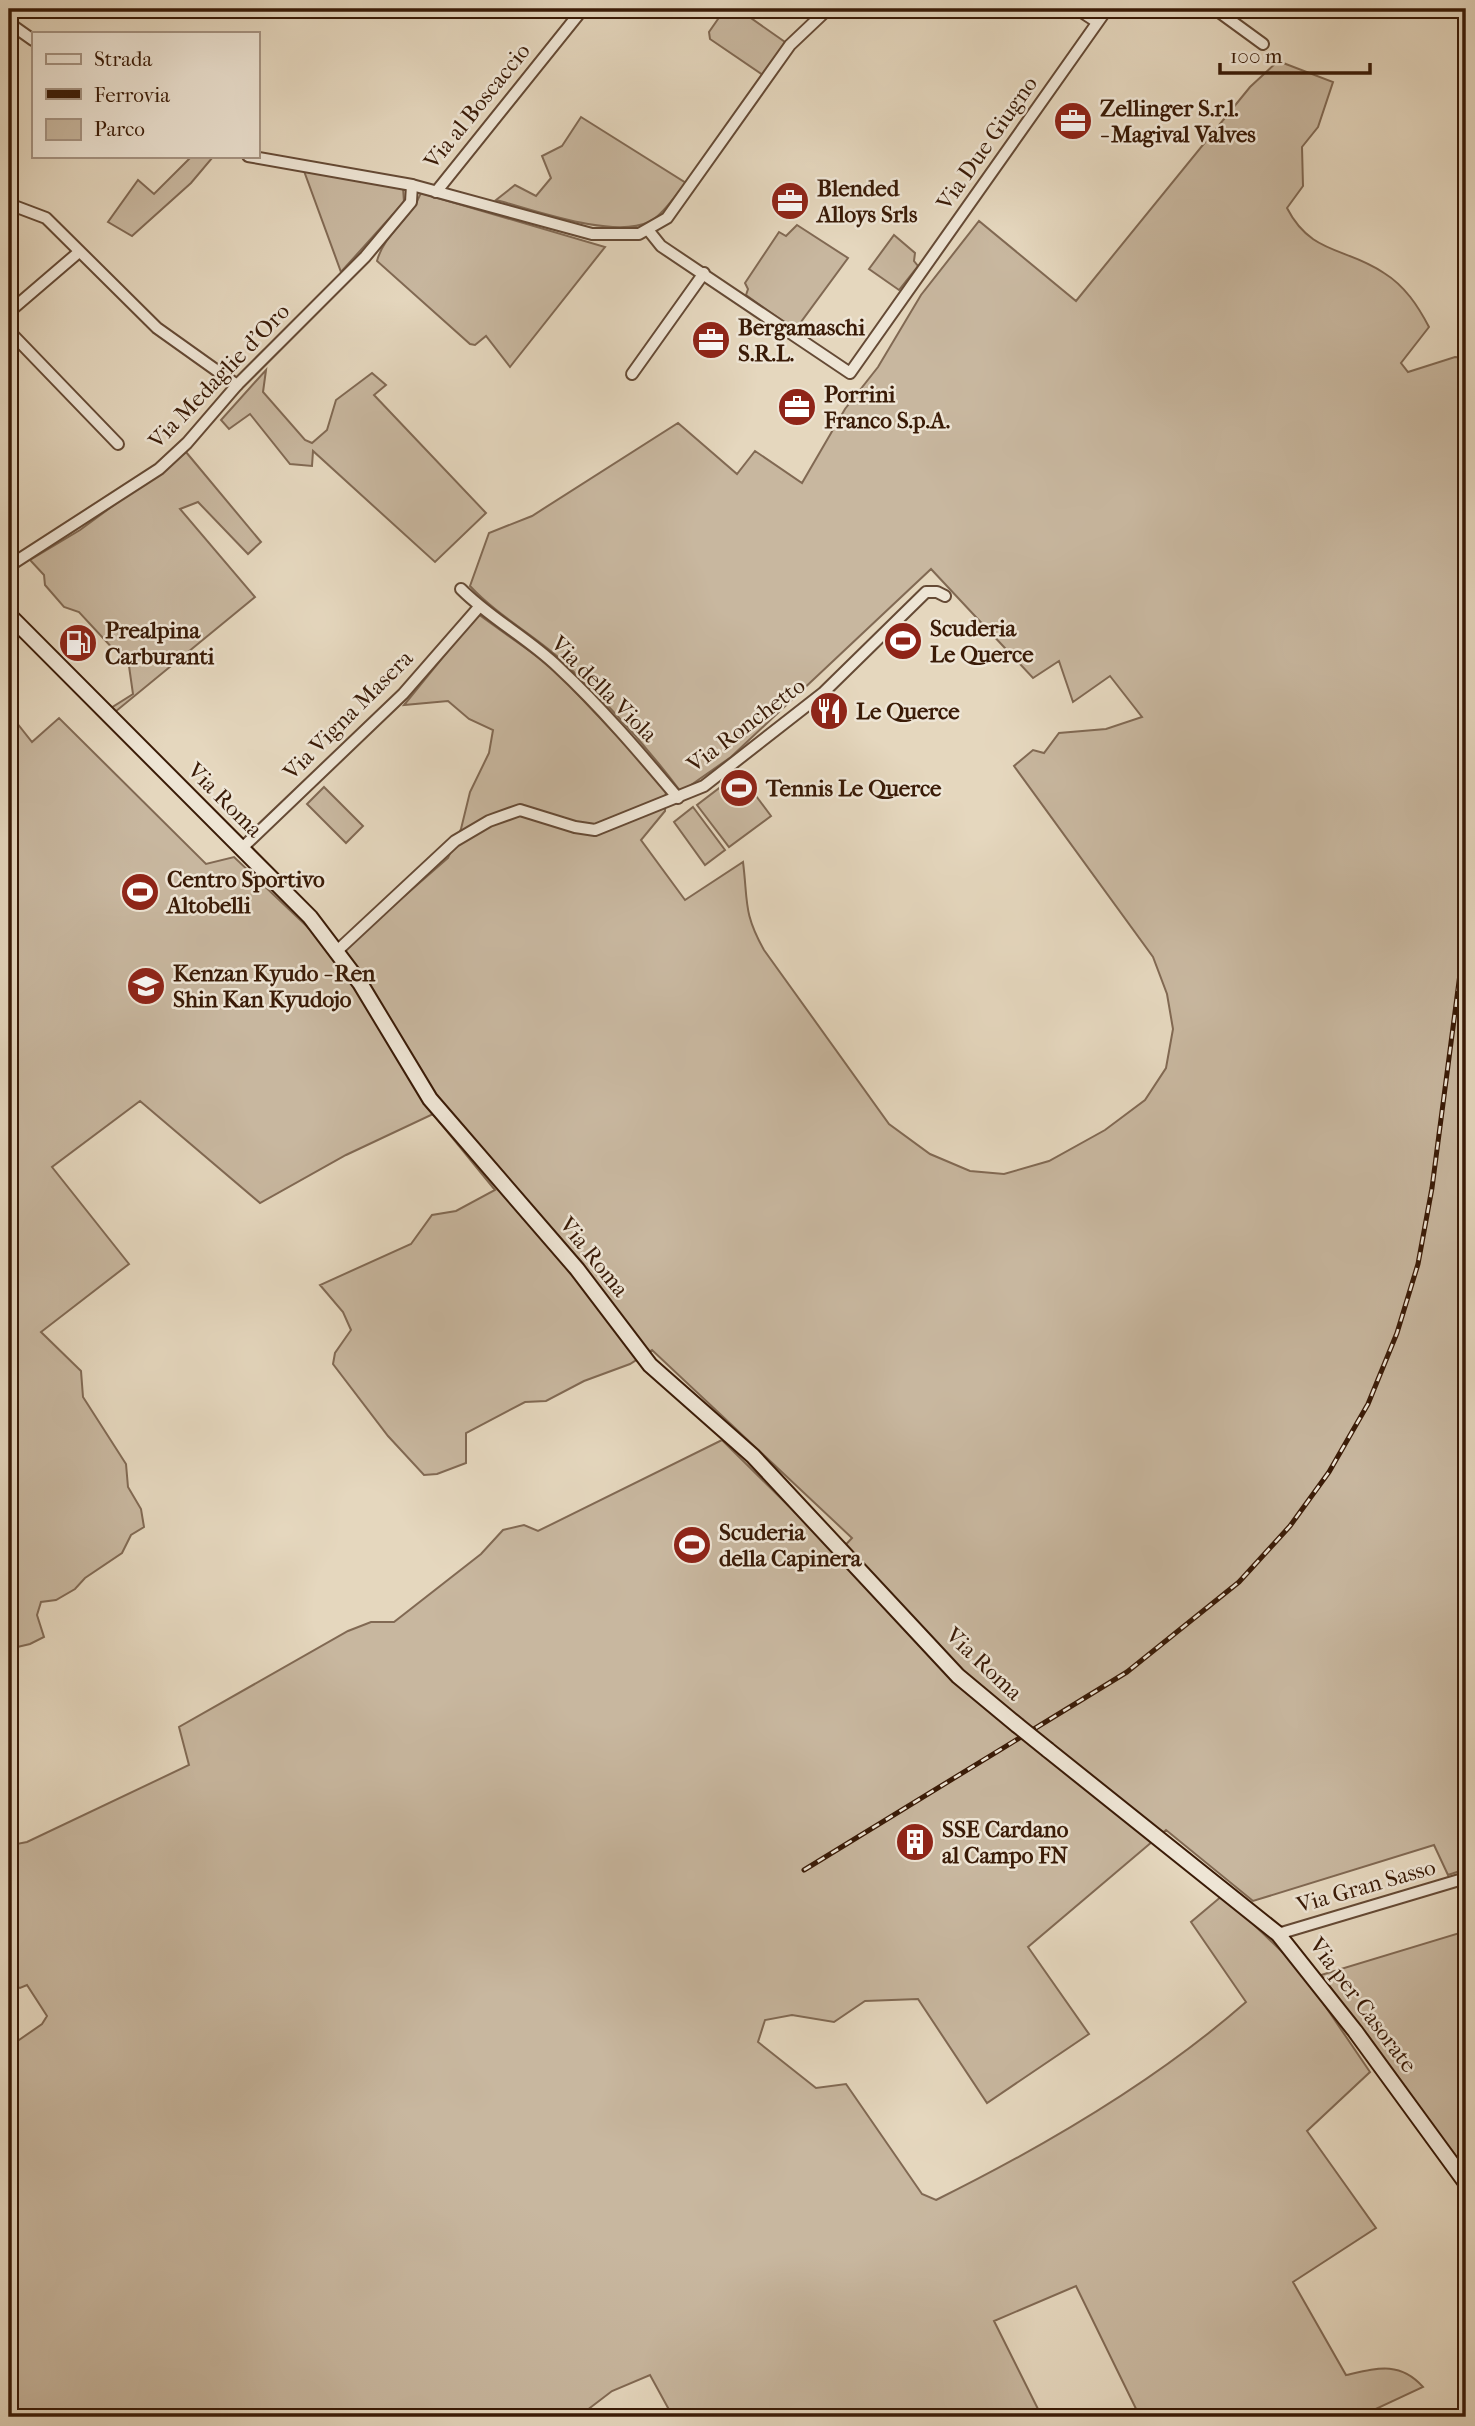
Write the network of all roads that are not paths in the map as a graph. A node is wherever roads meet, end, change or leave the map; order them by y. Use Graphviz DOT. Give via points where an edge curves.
graph roads {
  1 [pos="828,9"];
  2 [pos="1077,9"];
  3 [pos="1107,9"];
  4 [pos="1215,9"];
  5 [pos="578,15"];
  6 [pos="1097,22"];
  7 [pos="9,23"];
  8 [pos="32,39"];
  9 [pos="1263,44"];
  10 [pos="259,158"];
  11 [pos="412,186"];
  12 [pos="436,192"];
  13 [pos="9,204"];
  14 [pos="649,231"];
  15 [pos="79,252"];
  16 [pos="704,273"];
  17 [pos="9,312"];
  18 [pos="9,331"];
  19 [pos="632,374"];
  20 [pos="237,385"];
  21 [pos="118,444"];
  22 [pos="13,559"];
  23 [pos="9,566"];
  24 [pos="461,589"];
  25 [pos="945,596"];
  26 [pos="479,607"];
  27 [pos="9,615"];
  28 [pos="678,798"];
  29 [pos="241,849"];
  30 [pos="338,950"];
  31 [pos="1204,1873"];
  32 [pos="1466,1878"];
  33 [pos="1278,1934"];
  34 [pos="1466,2183"];
  1 -- 14 [label="street" via="790,45 667,218"];
  2 -- 6 [label="street"];
  3 -- 6 [label="street, Via Due Giugno"];
  4 -- 9 [label="street"];
  5 -- 12 [label="street, Via al Boscaccio"];
  6 -- 16 [label="street, Via Due Giugno" via="850,373"];
  7 -- 8 [label="street"];
  10 -- 11 [label="street"];
  11 -- 12 [label="street"];
  11 -- 20 [label="street, Via Medaglie d'Oro" via="411,202 365,257"];
  12 -- 14 [label="street" via="592,234 625,236"];
  13 -- 15 [label="street" via="46,218"];
  14 -- 16 [label="street, Via Due Giugno" via="661,246"];
  15 -- 17 [label="street"];
  15 -- 20 [label="street" via="157,328"];
  16 -- 19 [label="street"];
  18 -- 21 [label="street"];
  20 -- 22 [label="street, Via Medaglie d'Oro" via="159,469"];
  22 -- 23 [label="street, Via Medaglie d'Oro"];
  24 -- 26 [label="street, Via della Viola"];
  25 -- 28 [label="street, Via Ronchetto" via="926,592 823,694 704,786"];
  26 -- 28 [label="street, Via della Viola" via="556,665 625,735"];
  26 -- 29 [label="street, Via Vigna Masera" via="403,694"];
  27 -- 29 [label="street, Via Roma"];
  28 -- 30 [label="street, Via Ronchetto" via="595,830 520,810 489,821 455,841"];
  29 -- 30 [label="street, Via Roma"];
  30 -- 31 [label="street, Via Roma, bridge" via="430,1099 577,1269 650,1365 753,1456 958,1676"];
  31 -- 33 [label="street, Via per Casorate"];
  32 -- 33 [label="street, Via Gran Sasso"];
  33 -- 34 [label="street, Via per Casorate"];
}
